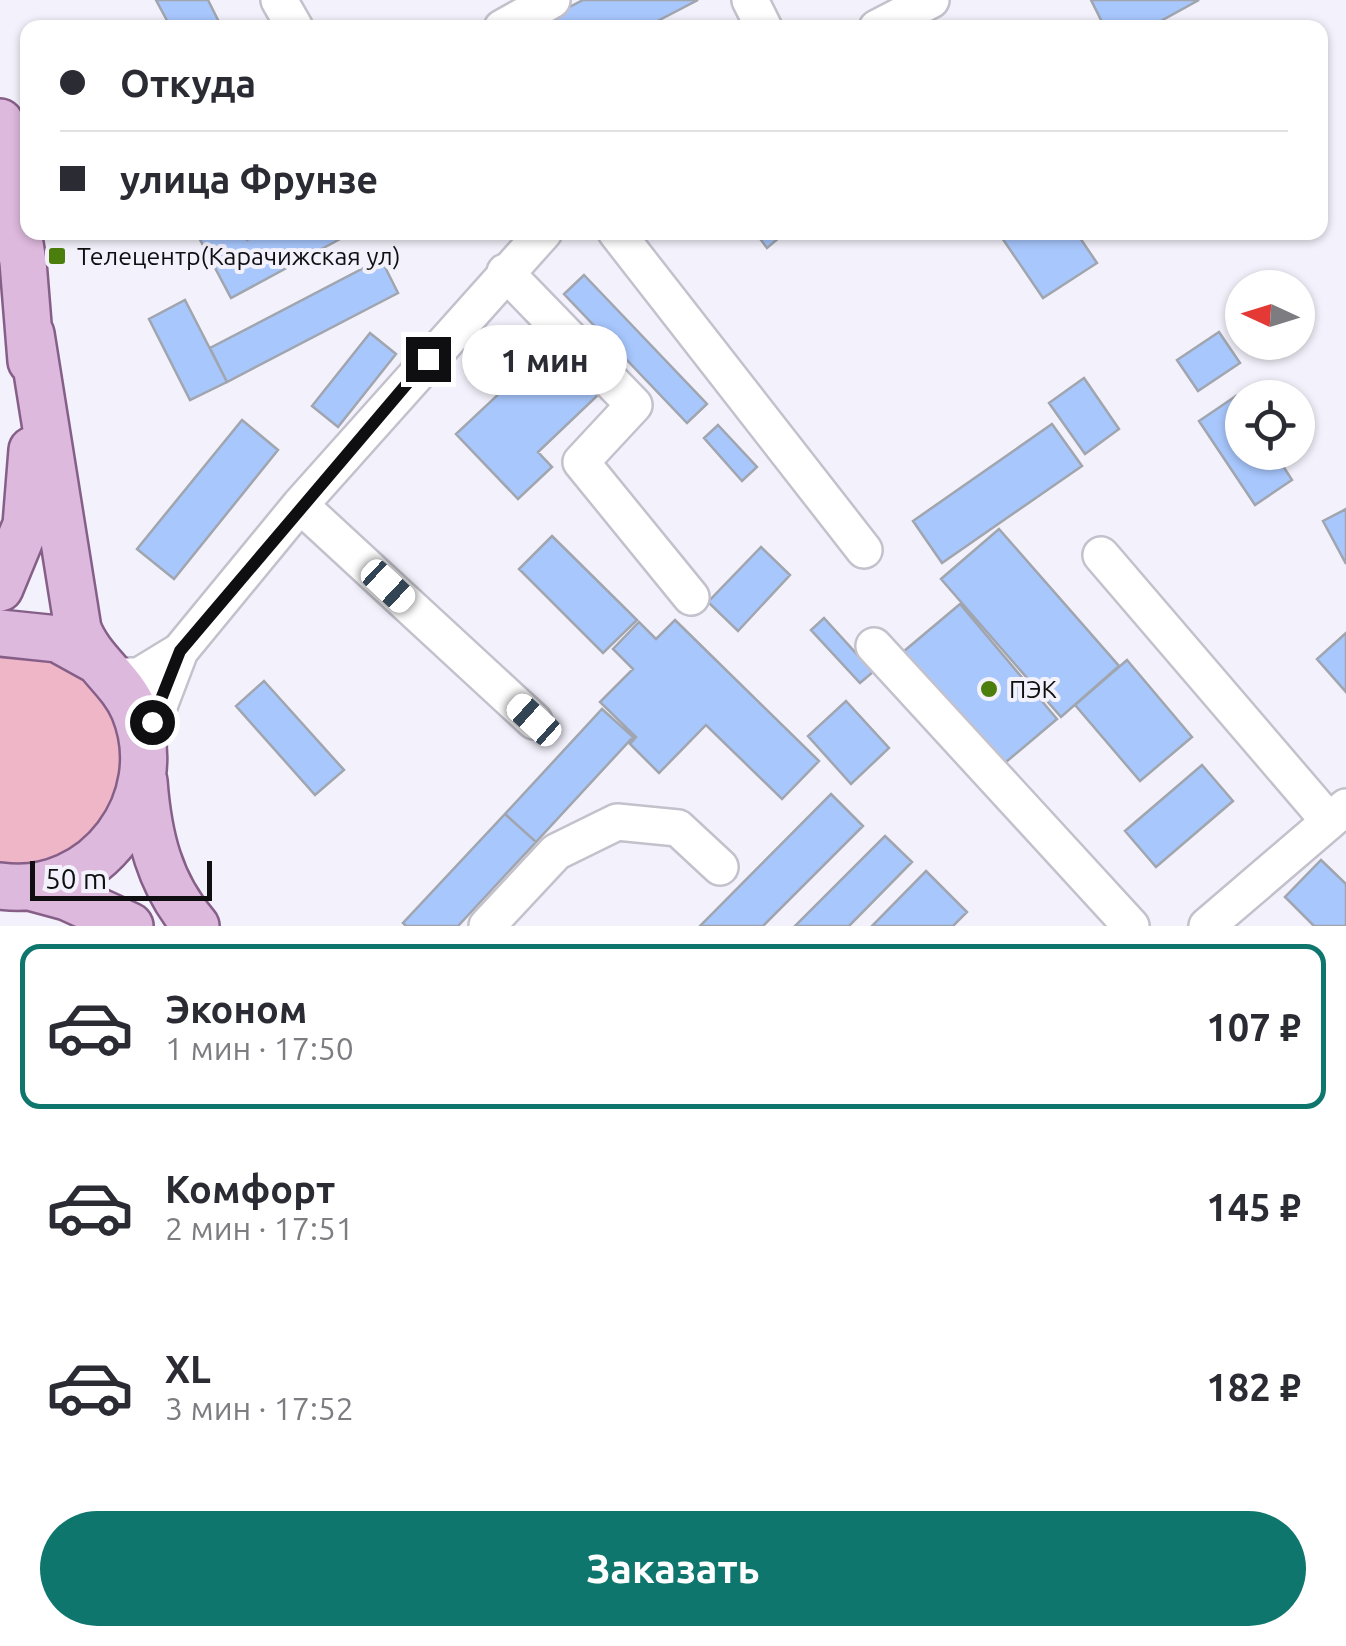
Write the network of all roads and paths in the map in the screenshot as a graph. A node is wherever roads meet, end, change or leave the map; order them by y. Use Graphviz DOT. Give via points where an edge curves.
graph roads {
  1 [pos="552,0"];
  2 [pos="930,0"];
  3 [pos="516,20"];
  4 [pos="892,20"];
  5 [pos="3,151"];
  6 [pos="536,240"];
  7 [pos="622,240"];
  8 [pos="505,272"];
  9 [pos="31,334"];
  10 [pos="300,506"];
  11 [pos="864,550"];
  12 [pos="1101,554"];
  13 [pos="0,588"];
  14 [pos="690,597"];
  15 [pos="0,634"];
  16 [pos="874,646"];
  17 [pos="180,651"];
  18 [pos="104,668"];
  19 [pos="534,720"];
  20 [pos="144,774"];
  21 [pos="1338,814"];
  22 [pos="720,867"];
  23 [pos="15,887"];
  24 [pos="130,926"];
  25 [pos="196,926"];
  26 [pos="487,926"];
  27 [pos="1131,926"];
  28 [pos="1208,926"];
  1 -- 3 [label="street"];
  2 -- 4 [label="street"];
  5 -- 9 [label="main road"];
  6 -- 8 [label="street"];
  7 -- 11 [label="street"];
  8 -- 10 [label="street"];
  8 -- 14 [label="street" via="634,405 581,462"];
  9 -- 13 [label="main road" via="31,494"];
  9 -- 18 [label="main road" via="73,610 84,644"];
  10 -- 17 [label="street"];
  10 -- 19 [label="street"];
  12 -- 21 [label="street"];
  15 -- 18 [label="main road" via="48,636"];
  16 -- 27 [label="street"];
  17 -- 18 [label="street" via="139,676"];
  17 -- 20 [label="street" via="152,722"];
  18 -- 20 [label="main road" via="141,729"];
  20 -- 23 [label="main road" via="132,816 106,850 72,875"];
  20 -- 25 [label="main road" via="160,868"];
  21 -- 28 [label="street"];
  22 -- 26 [label="street" via="678,828 617,822 556,852"];
  23 -- 24 [label="main road" via="67,897"];
}
